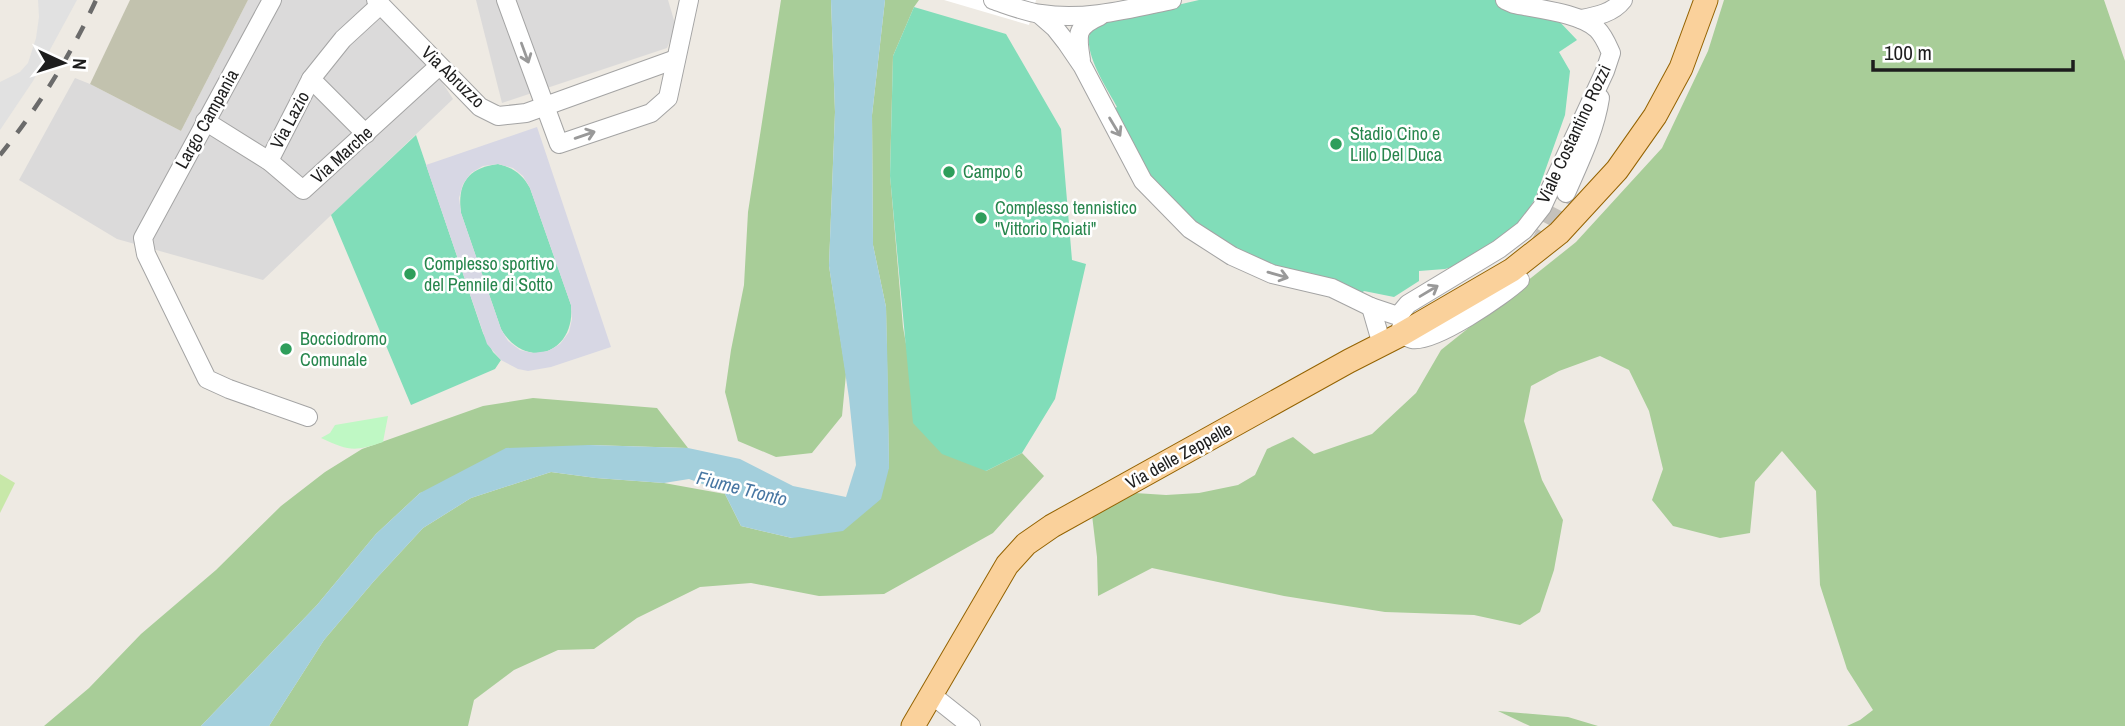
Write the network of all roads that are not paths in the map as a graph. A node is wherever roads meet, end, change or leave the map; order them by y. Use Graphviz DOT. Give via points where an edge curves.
graph roads {
  1 [pos="272,0"];
  2 [pos="506,0"];
  3 [pos="689,0"];
  4 [pos="993,0"];
  5 [pos="1172,0"];
  6 [pos="1506,0"];
  7 [pos="1623,0"];
  8 [pos="1706,0"];
  9 [pos="378,2"];
  10 [pos="1035,13"];
  11 [pos="1106,14"];
  12 [pos="1581,19"];
  13 [pos="676,59"];
  14 [pos="439,66"];
  15 [pos="1083,67"];
  16 [pos="1605,71"];
  17 [pos="311,79"];
  18 [pos="545,106"];
  19 [pos="205,121"];
  20 [pos="366,134"];
  21 [pos="268,161"];
  22 [pos="1566,193"];
  23 [pos="1520,280"];
  24 [pos="1371,307"];
  25 [pos="1394,332"];
  26 [pos="308,417"];
  27 [pos="932,695"];
  28 [pos="913,726"];
  29 [pos="971,726"];
  1 -- 19 [label="street, Largo Campania"];
  2 -- 18 [label="street, one-way"];
  3 -- 13 [label="street"];
  4 -- 10 [label="street"];
  5 -- 11 [label="street"];
  6 -- 12 [label="street"];
  7 -- 12 [label="street" via="1601,15"];
  8 -- 25 [label="main road" via="1674,83 1655,116 1617,170 1559,233 1512,270"];
  9 -- 14 [label="street, Via Abruzzo"];
  9 -- 17 [label="street, Via Lazio"];
  10 -- 11 [label="street"];
  10 -- 15 [label="street" via="1060,35"];
  11 -- 15 [label="street" via="1084,23 1079,32"];
  12 -- 16 [label="street, Viale Costantino Rozzi" via="1596,27 1611,53"];
  13 -- 18 [label="street"];
  18 -- 13 [label="street, one-way" via="559,144 651,113 668,98"];
  14 -- 18 [label="street, Via Abruzzo" via="481,107 498,117"];
  14 -- 20 [label="street, Via Marche"];
  15 -- 24 [label="street, one-way" via="1143,181 1190,229 1272,274 1332,288"];
  16 -- 22 [label="street" via="1598,109"];
  25 -- 16 [label="street, Viale Costantino Rozzi, one-way" via="1408,304 1524,230 1542,207"];
  17 -- 20 [label="street, Via Lazio"];
  17 -- 21 [label="street, Via Lazio"];
  19 -- 21 [label="street, Via Marche"];
  19 -- 26 [label="street, Largo Campania" via="143,238 146,254 207,379"];
  20 -- 21 [label="street, Via Marche" via="303,190"];
  23 -- 25 [label="street, Via delle Zeppelle" via="1467,317 1427,337 1413,340"];
  24 -- 25 [label="street"];
  24 -- 25 [label="street"];
  25 -- 27 [label="main road, Via delle Zeppelle" via="1026,544 1007,565"];
  27 -- 28 [label="main road, Via delle Zeppelle"];
  27 -- 29 [label="street"];
}
